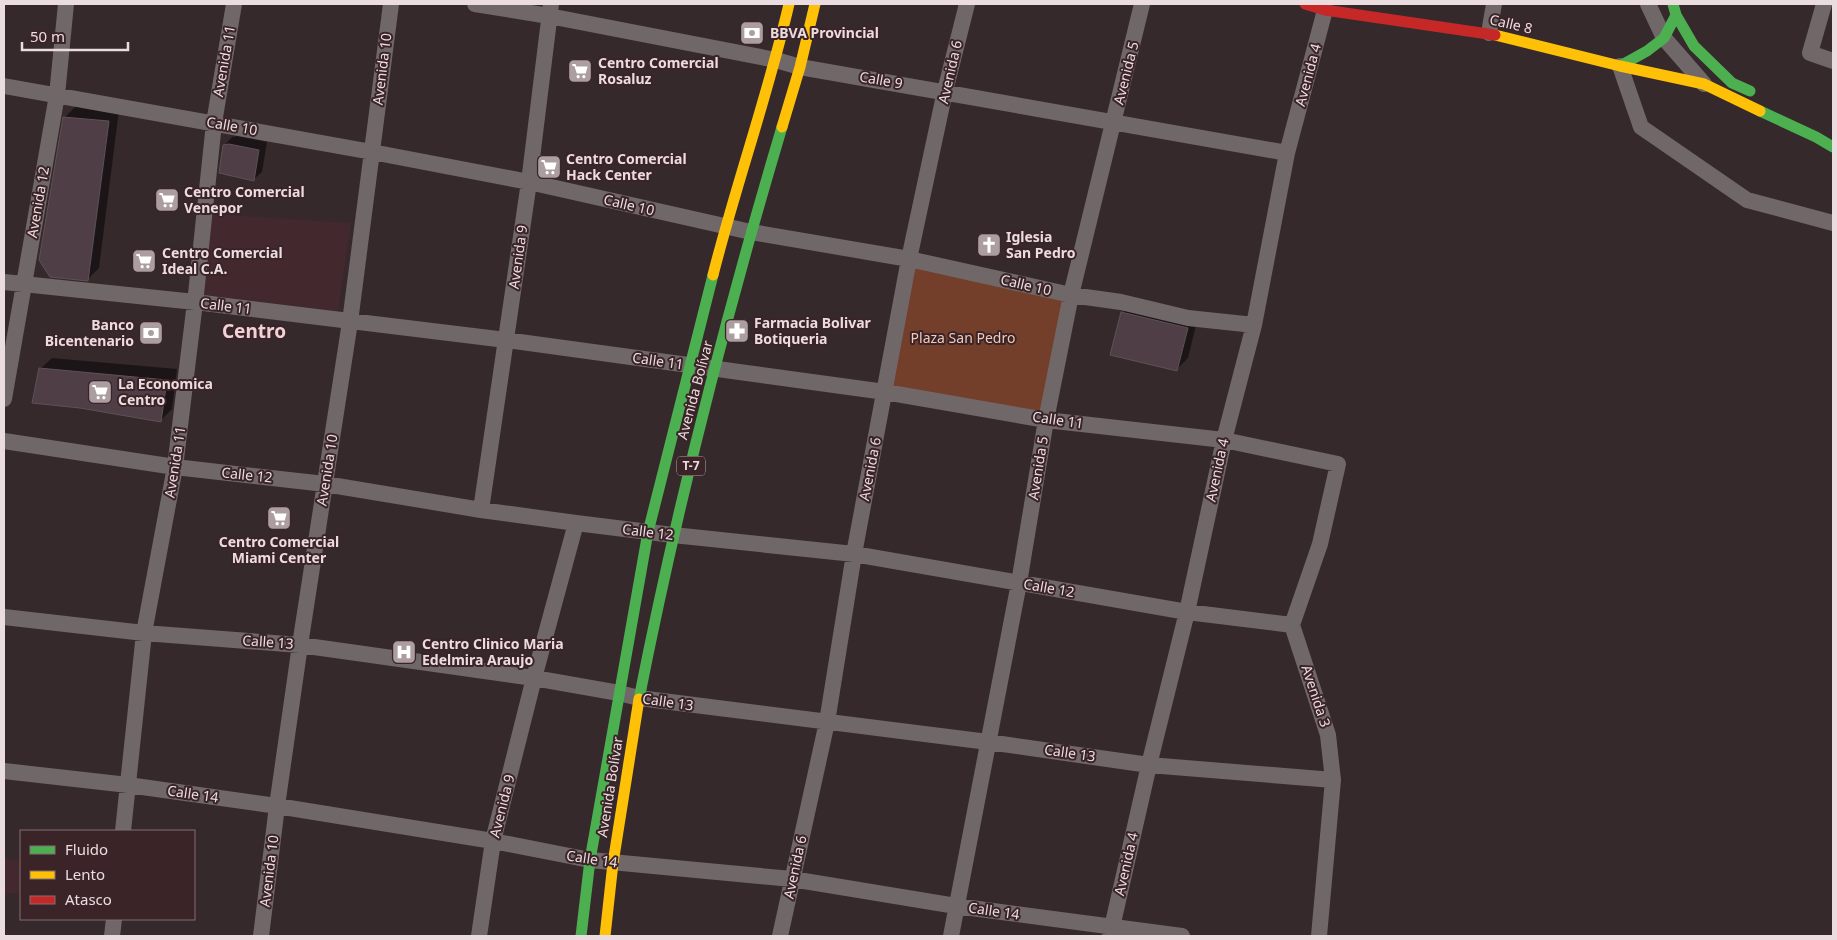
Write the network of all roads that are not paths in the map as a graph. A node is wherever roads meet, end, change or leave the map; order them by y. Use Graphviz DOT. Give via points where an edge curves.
graph roads {
  1 [pos="66,4"];
  2 [pos="234,4"];
  3 [pos="390,4"];
  4 [pos="475,4"];
  5 [pos="789,4"];
  6 [pos="815,4"];
  7 [pos="967,4"];
  8 [pos="1142,4"];
  9 [pos="1305,4"];
  10 [pos="1494,4"];
  11 [pos="1648,4"];
  12 [pos="1824,4"];
  13 [pos="1326,7"];
  14 [pos="550,10"];
  15 [pos="1675,10"];
  16 [pos="1489,34"];
  17 [pos="1664,38"];
  18 [pos="776,60"];
  19 [pos="1833,61"];
  20 [pos="1620,66"];
  21 [pos="800,67"];
  22 [pos="1704,84"];
  23 [pos="4,86"];
  24 [pos="945,91"];
  25 [pos="56,95"];
  26 [pos="1758,95"];
  27 [pos="1114,121"];
  28 [pos="214,123"];
  29 [pos="1833,147"];
  30 [pos="372,152"];
  31 [pos="1288,153"];
  32 [pos="529,182"];
  33 [pos="1833,223"];
  34 [pos="725,226"];
  35 [pos="751,232"];
  36 [pos="909,259"];
  37 [pos="4,282"];
  38 [pos="23,284"];
  39 [pos="1071,295"];
  40 [pos="195,302"];
  41 [pos="350,322"];
  42 [pos="1254,325"];
  43 [pos="506,340"];
  44 [pos="691,366"];
  45 [pos="716,369"];
  46 [pos="885,392"];
  47 [pos="4,399"];
  48 [pos="1046,420"];
  49 [pos="1224,440"];
  50 [pos="4,441"];
  51 [pos="175,467"];
  52 [pos="325,484"];
  53 [pos="481,510"];
  54 [pos="576,523"];
  55 [pos="648,532"];
  56 [pos="673,535"];
  57 [pos="854,554"];
  58 [pos="1019,583"];
  59 [pos="1187,612"];
  60 [pos="4,617"];
  61 [pos="1292,625"];
  62 [pos="144,633"];
  63 [pos="300,645"];
  64 [pos="534,678"];
  65 [pos="619,693"];
  66 [pos="639,698"];
  67 [pos="826,722"];
  68 [pos="988,742"];
  69 [pos="1149,764"];
  70 [pos="4,771"];
  71 [pos="1333,780"];
  72 [pos="128,785"];
  73 [pos="277,806"];
  74 [pos="123,830"];
  75 [pos="493,841"];
  76 [pos="590,860"];
  77 [pos="614,863"];
  78 [pos="792,879"];
  79 [pos="956,906"];
  80 [pos="114,920"];
  81 [pos="1111,931"];
  82 [pos="112,936"];
  83 [pos="261,936"];
  84 [pos="479,936"];
  85 [pos="581,936"];
  86 [pos="605,936"];
  87 [pos="780,936"];
  88 [pos="951,936"];
  89 [pos="1182,936"];
  90 [pos="1319,936"];
  1 -- 25 [label="street, Avenida 12"];
  2 -- 28 [label="street, Avenida 11"];
  3 -- 30 [label="street, Avenida 10"];
  4 -- 14 [label="street, Calle 9"];
  5 -- 18 [label="main road, Avenida Bolívar / T-7"];
  6 -- 21 [label="main road, Avenida Bolívar / T-7"];
  7 -- 24 [label="street, Avenida 6"];
  8 -- 27 [label="street, Avenida 5"];
  9 -- 13 [label="main road, Calle 8"];
  10 -- 16 [label="street"];
  11 -- 17 [label="street"];
  12 -- 19 [label="street" via="1810,53"];
  13 -- 16 [label="main road, Calle 8"];
  13 -- 31 [label="street, Avenida 4"];
  14 -- 18 [label="street, Calle 9"];
  14 -- 32 [label="street, Avenida 9"];
  15 -- 17 [label="main road"];
  15 -- 26 [label="main road" via="1694,46 1732,84"];
  16 -- 20 [label="main road, Calle 8"];
  17 -- 20 [label="main road"];
  17 -- 22 [label="street"];
  18 -- 21 [label="street, Calle 9"];
  18 -- 34 [label="main road, Avenida Bolívar / T-7"];
  20 -- 22 [label="main road, Calle 8"];
  20 -- 33 [label="street" via="1641,127 1747,200"];
  21 -- 24 [label="street, Calle 9"];
  21 -- 35 [label="main road, Avenida Bolívar / T-7"];
  22 -- 29 [label="main road, Calle 8"];
  23 -- 25 [label="street, Calle 10"];
  24 -- 27 [label="street, Calle 9"];
  24 -- 36 [label="street, Avenida 6"];
  25 -- 28 [label="street, Calle 10"];
  25 -- 38 [label="street, Avenida 12"];
  27 -- 31 [label="street, Calle 9"];
  27 -- 39 [label="street, Avenida 5"];
  28 -- 30 [label="street, Calle 10"];
  28 -- 40 [label="street, Avenida 11"];
  30 -- 32 [label="street, Calle 10"];
  30 -- 41 [label="street, Avenida 10"];
  31 -- 42 [label="street, Avenida 4"];
  32 -- 34 [label="street, Calle 10"];
  32 -- 43 [label="street, Avenida 9"];
  34 -- 35 [label="street, Calle 10"];
  34 -- 44 [label="main road, Avenida Bolívar / T-7"];
  35 -- 36 [label="street, Calle 10"];
  35 -- 45 [label="main road, Avenida Bolívar / T-7"];
  36 -- 39 [label="street, Calle 10"];
  36 -- 46 [label="street, Avenida 6"];
  37 -- 38 [label="street, Calle 11"];
  38 -- 40 [label="street, Calle 11"];
  38 -- 47 [label="street, Avenida 12"];
  39 -- 42 [label="street, Calle 10" via="1121,302 1188,318"];
  39 -- 48 [label="street, Avenida 5"];
  40 -- 41 [label="street, Calle 11"];
  40 -- 51 [label="street, Avenida 11"];
  41 -- 43 [label="street, Calle 11"];
  41 -- 52 [label="street, Avenida 10"];
  42 -- 49 [label="street, Avenida 4"];
  43 -- 44 [label="street, Calle 11"];
  43 -- 53 [label="street, Avenida 9"];
  44 -- 45 [label="street, Calle 11"];
  44 -- 55 [label="main road, Avenida Bolívar / T-7"];
  45 -- 46 [label="street, Calle 11"];
  45 -- 56 [label="main road, Avenida Bolívar / T-7"];
  46 -- 48 [label="street, Calle 11"];
  46 -- 57 [label="street, Avenida 6"];
  48 -- 49 [label="street, Calle 11"];
  48 -- 58 [label="street, Avenida 5"];
  49 -- 59 [label="street, Avenida 4"];
  49 -- 61 [label="street, Calle 11" via="1338,464 1320,544"];
  50 -- 51 [label="street, Calle 12"];
  51 -- 52 [label="street, Calle 12"];
  51 -- 62 [label="street, Avenida 11"];
  52 -- 53 [label="street, Calle 12"];
  52 -- 63 [label="street, Avenida 10"];
  53 -- 54 [label="street, Calle 12"];
  54 -- 55 [label="street, Calle 12"];
  54 -- 64 [label="street, Avenida 9"];
  55 -- 56 [label="street, Calle 12"];
  55 -- 65 [label="main road, Avenida Bolívar / T-7"];
  56 -- 57 [label="street, Calle 12"];
  56 -- 66 [label="main road, Avenida Bolívar / T-7"];
  57 -- 58 [label="street, Calle 12"];
  57 -- 67 [label="street, Avenida 6"];
  58 -- 59 [label="street, Calle 12"];
  58 -- 68 [label="street, Avenida 5"];
  59 -- 61 [label="street, Calle 12"];
  59 -- 69 [label="street, Avenida 4"];
  60 -- 62 [label="street, Calle 13"];
  61 -- 71 [label="street, Avenida 3" via="1328,735"];
  62 -- 63 [label="street, Calle 13"];
  62 -- 72 [label="street, Avenida 11"];
  63 -- 64 [label="street, Calle 13"];
  63 -- 73 [label="street, Avenida 10"];
  64 -- 65 [label="street, Calle 13"];
  64 -- 75 [label="street, Avenida 9"];
  65 -- 66 [label="street, Calle 13"];
  65 -- 76 [label="main road, Avenida Bolívar / T-7"];
  66 -- 67 [label="street, Calle 13"];
  66 -- 77 [label="main road, Avenida Bolívar / T-7"];
  67 -- 68 [label="street, Calle 13"];
  67 -- 78 [label="street, Avenida 6"];
  68 -- 69 [label="street, Calle 13"];
  68 -- 79 [label="street, Avenida 5"];
  69 -- 71 [label="street, Calle 13"];
  69 -- 81 [label="street, Avenida 4"];
  70 -- 72 [label="street, Calle 14"];
  71 -- 90 [label="street, Avenida 3"];
  72 -- 73 [label="street, Calle 14"];
  72 -- 74 [label="street, Avenida 11"];
  73 -- 75 [label="street, Calle 14"];
  73 -- 83 [label="street, Avenida 10"];
  75 -- 76 [label="street, Calle 14"];
  75 -- 84 [label="street, Avenida 9"];
  76 -- 77 [label="street, Calle 14"];
  76 -- 85 [label="main road, Avenida Bolívar / T-7"];
  77 -- 78 [label="street, Calle 14"];
  77 -- 86 [label="main road, Avenida Bolívar / T-7"];
  78 -- 79 [label="street, Calle 14"];
  78 -- 87 [label="street, Avenida 6"];
  79 -- 81 [label="street, Calle 14"];
  79 -- 88 [label="street, Avenida 5"];
  80 -- 82 [label="street"];
  81 -- 89 [label="street, Calle 14"];
}
